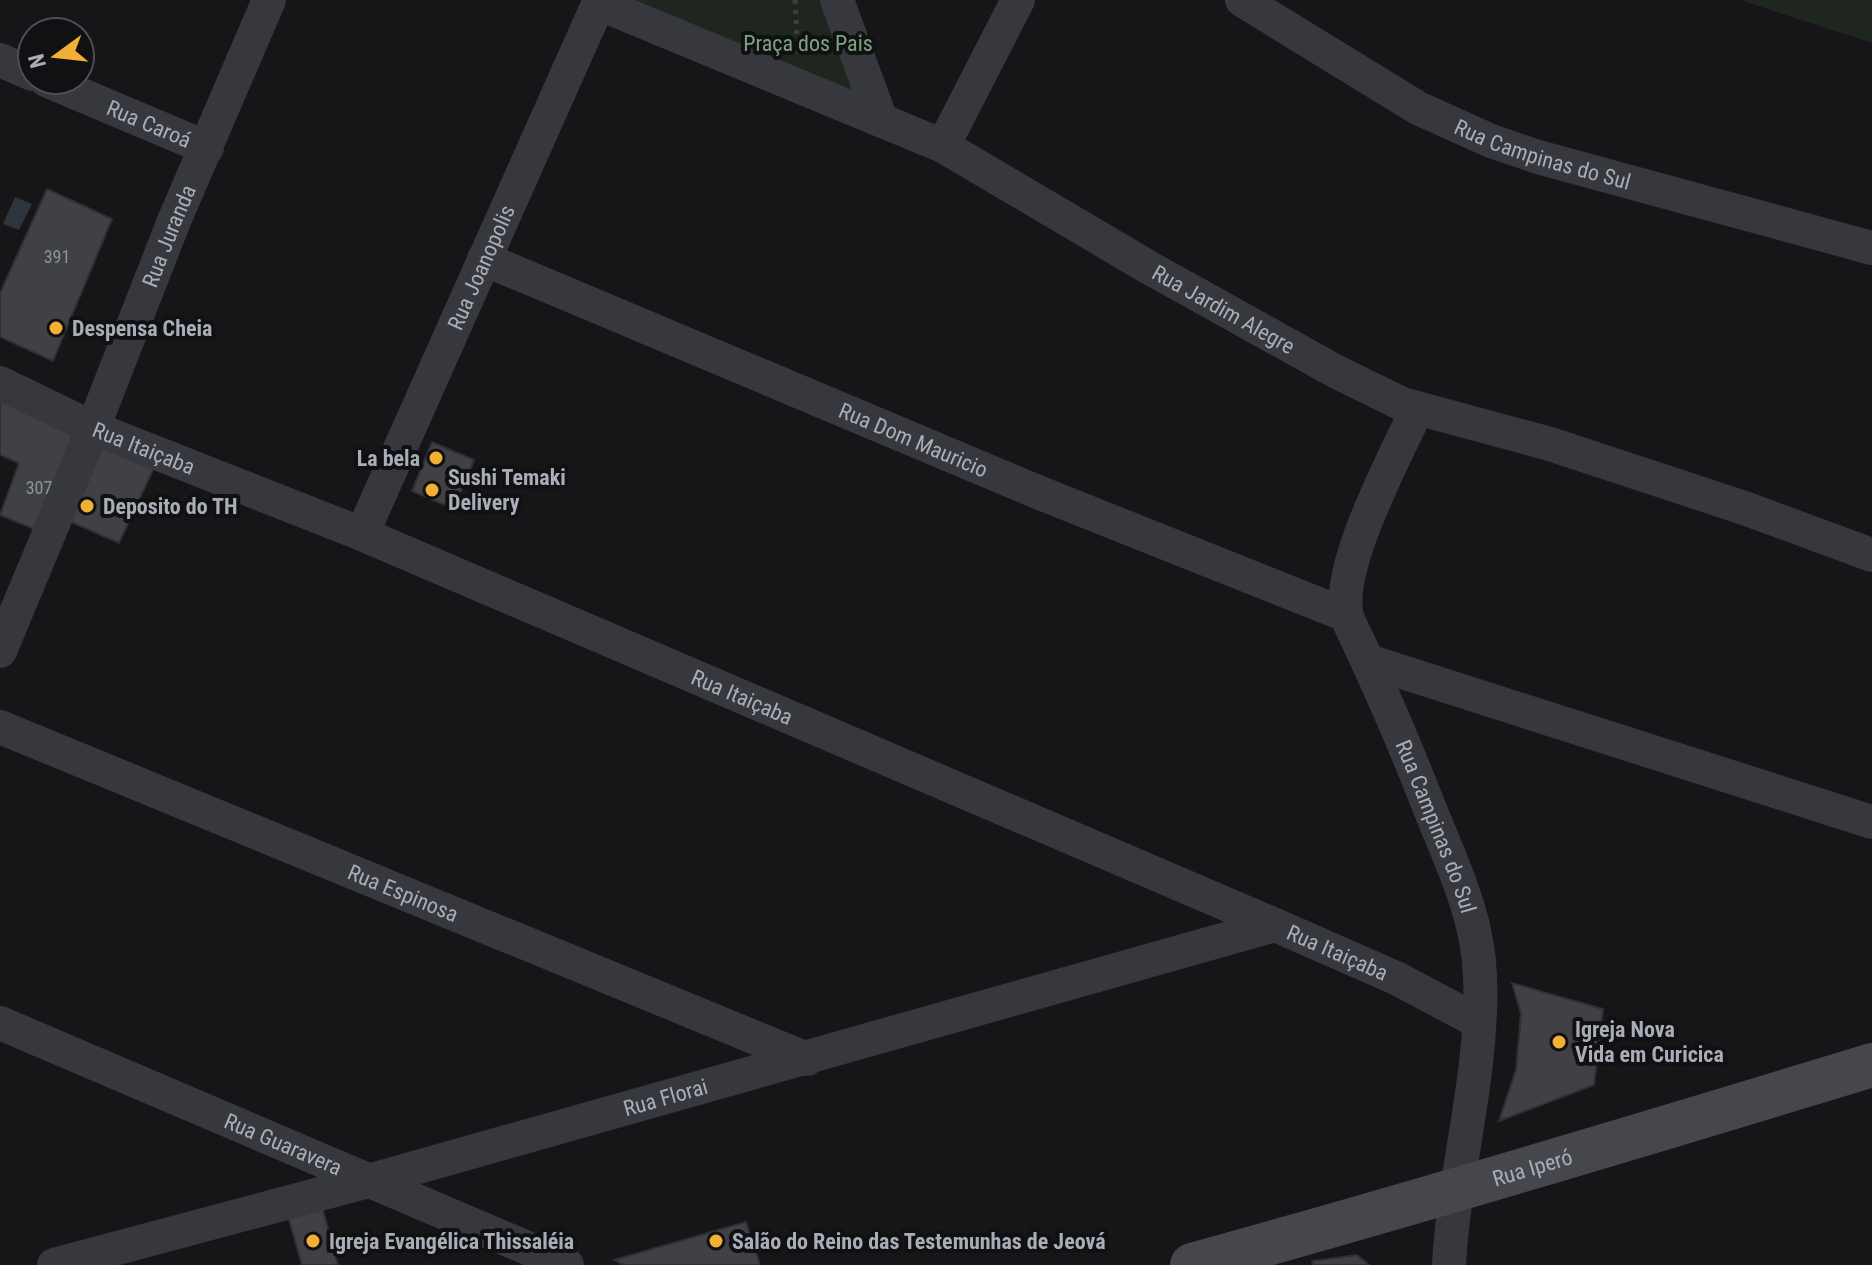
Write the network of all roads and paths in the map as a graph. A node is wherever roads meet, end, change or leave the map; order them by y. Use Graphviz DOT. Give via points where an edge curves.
graph roads {
  1 [pos="269,0"];
  2 [pos="837,0"];
  3 [pos="1018,0"];
  4 [pos="1242,0"];
  5 [pos="599,2"];
  6 [pos="84,96"];
  7 [pos="881,120"];
  8 [pos="943,146"];
  9 [pos="207,148"];
  10 [pos="1872,248"];
  11 [pos="484,259"];
  12 [pos="0,383"];
  13 [pos="1417,409"];
  14 [pos="93,428"];
  15 [pos="362,534"];
  16 [pos="1872,555"];
  17 [pos="1346,615"];
  18 [pos="0,651"];
  19 [pos="1368,661"];
  20 [pos="0,727"];
  21 [pos="1872,822"];
  22 [pos="1275,925"];
  23 [pos="1479,1022"];
  24 [pos="0,1023"];
  25 [pos="807,1059"];
  26 [pos="1872,1065"];
  27 [pos="372,1180"];
  28 [pos="1457,1191"];
  29 [pos="54,1265"];
  30 [pos="567,1265"];
  31 [pos="1192,1265"];
  32 [pos="1449,1265"];
  1 -- 9 [label="street, Rua Juranda"];
  2 -- 7 [label="street"];
  3 -- 8 [label="street"];
  4 -- 10 [label="street, Rua Campinas do Sul" via="1407,102 1491,141"];
  5 -- 7 [label="street, Rua Jardim Alegre"];
  5 -- 11 [label="street, Rua Joanopolis"];
  6 -- 9 [label="street, Rua Caroá"];
  7 -- 8 [label="street, Rua Jardim Alegre"];
  8 -- 13 [label="street, Rua Jardim Alegre" via="1268,334"];
  9 -- 14 [label="street, Rua Juranda"];
  11 -- 15 [label="street, Rua Joanopolis"];
  11 -- 17 [label="street, Rua Dom Mauricio"];
  12 -- 14 [label="street, Rua Itaiçaba"];
  13 -- 16 [label="street, Rua Jardim Alegre" via="1550,444"];
  13 -- 17 [label="street" via="1358,540"];
  14 -- 15 [label="street, Rua Itaiçaba"];
  14 -- 18 [label="street, Rua Juranda"];
  15 -- 22 [label="street, Rua Itaiçaba"];
  17 -- 19 [label="street, Rua Campinas do Sul"];
  19 -- 21 [label="street"];
  19 -- 23 [label="street, Rua Campinas do Sul" via="1466,898 1477,936"];
  20 -- 25 [label="street, Rua Espinosa"];
  22 -- 23 [label="street, Rua Itaiçaba" via="1396,978"];
  22 -- 25 [label="street, Rua Florai"];
  23 -- 28 [label="street, Rua Campinas do Sul"];
  24 -- 27 [label="street, Rua Guaravera"];
  25 -- 27 [label="street, Rua Florai"];
  26 -- 28 [label="street, Rua Iperó"];
  27 -- 29 [label="street, Rua Florai"];
  27 -- 30 [label="street, Rua Guaravera"];
  28 -- 31 [label="street, Rua Iperó"];
  28 -- 32 [label="street, Rua Campinas do Sul"];
}
